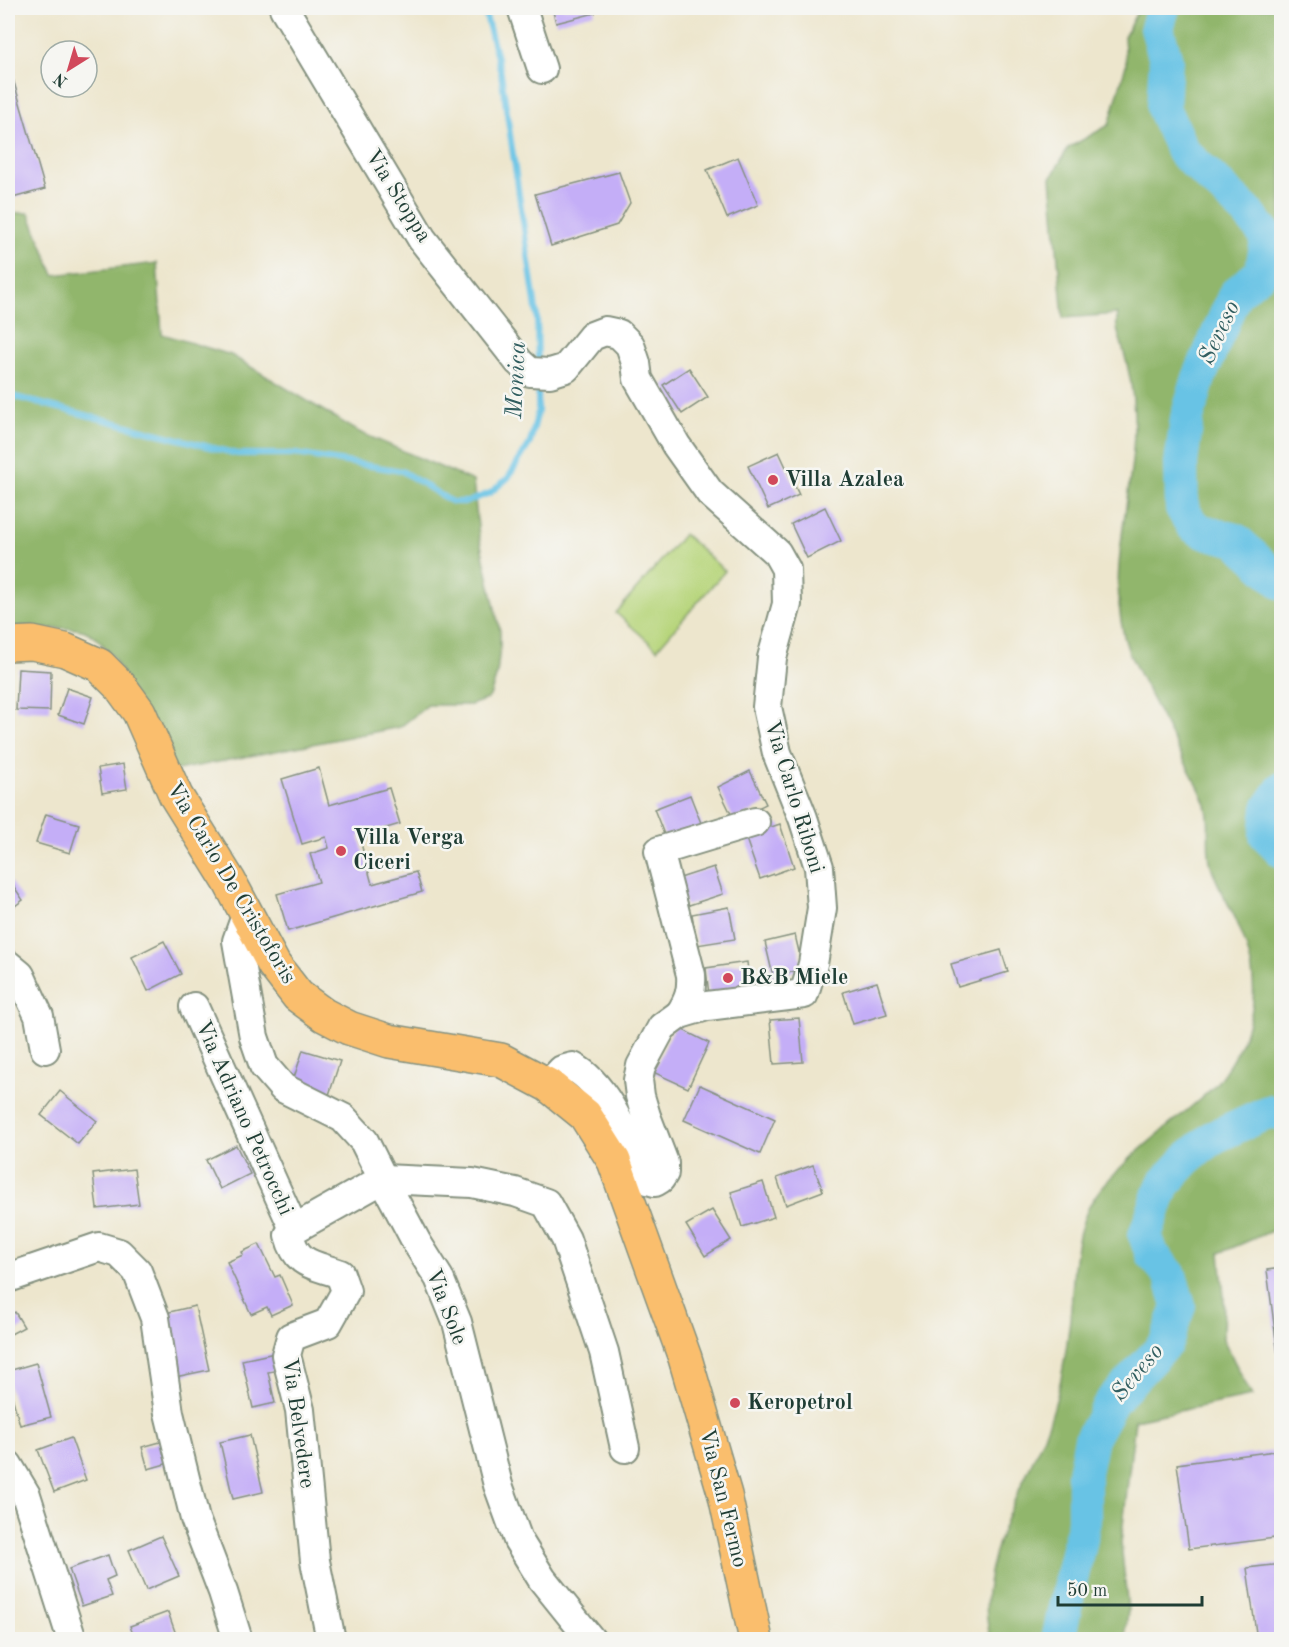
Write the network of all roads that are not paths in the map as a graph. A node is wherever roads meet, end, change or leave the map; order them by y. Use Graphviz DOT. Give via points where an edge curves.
graph roads {
  1 [pos="284,8"];
  2 [pos="522,8"];
  3 [pos="542,69"];
  4 [pos="540,372"];
  5 [pos="8,644"];
  6 [pos="755,822"];
  7 [pos="247,913"];
  8 [pos="8,965"];
  9 [pos="194,1007"];
  10 [pos="680,1014"];
  11 [pos="45,1049"];
  12 [pos="548,1085"];
  13 [pos="383,1179"];
  14 [pos="294,1229"];
  15 [pos="8,1278"];
  16 [pos="686,1358"];
  17 [pos="625,1448"];
  18 [pos="8,1465"];
  19 [pos="69,1630"];
  20 [pos="238,1640"];
  21 [pos="331,1640"];
  22 [pos="591,1640"];
  23 [pos="756,1640"];
  1 -- 4 [label="street, Via Stoppa" via="422,239 519,362"];
  2 -- 3 [label="street"];
  4 -- 10 [label="street, Via Carlo Riboni" via="566,368 592,336 605,331 619,333 630,345 639,379 676,445 710,493 777,553 786,569 787,604 772,658 767,707 777,753 819,867 822,908 813,964 804,994 707,1006"];
  5 -- 7 [label="main road, Via Carlo De Cristoforis" via="32,643 65,650 99,665 120,686 139,712 176,796"];
  6 -- 10 [label="street" via="660,851 691,975 692,989"];
  7 -- 12 [label="main road, Via Carlo De Cristoforis" via="280,973 298,996 324,1016 389,1041 501,1060"];
  7 -- 13 [label="street" via="237,941 254,1037 264,1066 283,1088 343,1118 364,1141"];
  8 -- 11 [label="street" via="20,975 39,1016"];
  9 -- 14 [label="street, Via Adriano Petrocchi"];
  10 -- 12 [label="street" via="662,1027 641,1066 638,1080 664,1163 664,1173 655,1182 648,1180 641,1170 607,1103 583,1072 573,1067 562,1070"];
  12 -- 16 [label="main road, Via Carlo De Cristoforis" via="585,1115 614,1161"];
  13 -- 14 [label="street"];
  13 -- 17 [label="street" via="472,1183 546,1203 566,1239 604,1352"];
  13 -- 22 [label="street, Via Sole" via="439,1278 457,1322 498,1485 518,1540 542,1579"];
  14 -- 21 [label="street, Via Belvedere" via="289,1234 293,1250 311,1266 340,1274 346,1291 328,1323 291,1337 286,1355 300,1410 315,1561"];
  15 -- 20 [label="street" via="99,1247 119,1253 137,1271 155,1318 169,1413 195,1520"];
  16 -- 23 [label="main road, Via San Fermo" via="725,1495"];
  18 -- 19 [label="street" via="26,1495"];
}
